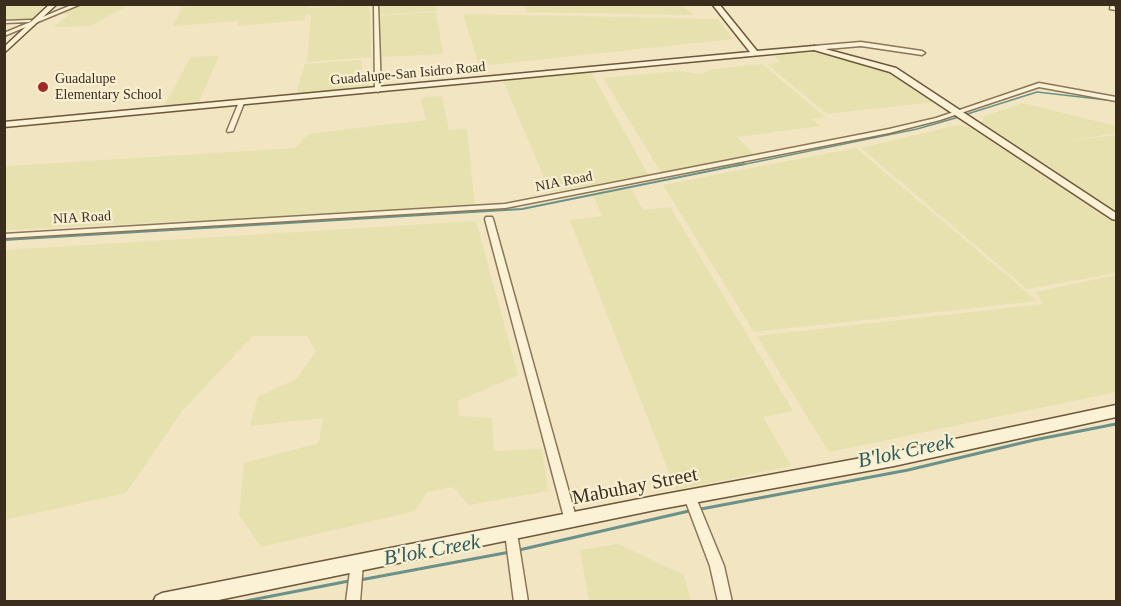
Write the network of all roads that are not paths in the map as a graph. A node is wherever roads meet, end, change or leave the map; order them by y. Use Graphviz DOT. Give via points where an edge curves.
graph roads {
  1 [pos="54,4"];
  2 [pos="78,4"];
  3 [pos="376,4"];
  4 [pos="715,4"];
  5 [pos="4,22"];
  6 [pos="34,22"];
  7 [pos="4,35"];
  8 [pos="814,48"];
  9 [pos="4,51"];
  10 [pos="922,53"];
  11 [pos="755,54"];
  12 [pos="378,90"];
  13 [pos="1116,99"];
  14 [pos="241,103"];
  15 [pos="957,112"];
  16 [pos="4,125"];
  17 [pos="230,131"];
  18 [pos="1116,217"];
  19 [pos="489,219"];
  20 [pos="4,236"];
  21 [pos="1116,411"];
  22 [pos="690,496"];
  23 [pos="571,521"];
  24 [pos="511,533"];
  25 [pos="357,563"];
  26 [pos="520,601"];
  27 [pos="162,602"];
  28 [pos="353,602"];
  29 [pos="725,602"];
  1 -- 6 [label="street"];
  2 -- 6 [label="street"];
  3 -- 12 [label="street"];
  4 -- 11 [label="street"];
  5 -- 6 [label="street"];
  6 -- 7 [label="street"];
  6 -- 9 [label="street"];
  8 -- 10 [label="street" via="861,44"];
  8 -- 11 [label="street, Guadalupe-San Isidro Road"];
  8 -- 15 [label="street" via="889,68"];
  11 -- 12 [label="street, Guadalupe-San Isidro Road"];
  12 -- 14 [label="street, Guadalupe-San Isidro Road"];
  13 -- 15 [label="street, NIA Road" via="1039,85"];
  14 -- 16 [label="street, Guadalupe-San Isidro Road"];
  14 -- 17 [label="street"];
  15 -- 18 [label="street"];
  15 -- 20 [label="street, NIA Road" via="889,131 505,206"];
  19 -- 23 [label="street"];
  21 -- 22 [label="street, Mabuhay Street" via="894,459"];
  22 -- 23 [label="street, Mabuhay Street"];
  22 -- 29 [label="street" via="717,566"];
  23 -- 24 [label="street, Mabuhay Street"];
  24 -- 25 [label="street, Mabuhay Street"];
  24 -- 26 [label="street"];
  25 -- 27 [label="street, Mabuhay Street"];
  25 -- 28 [label="street"];
}
